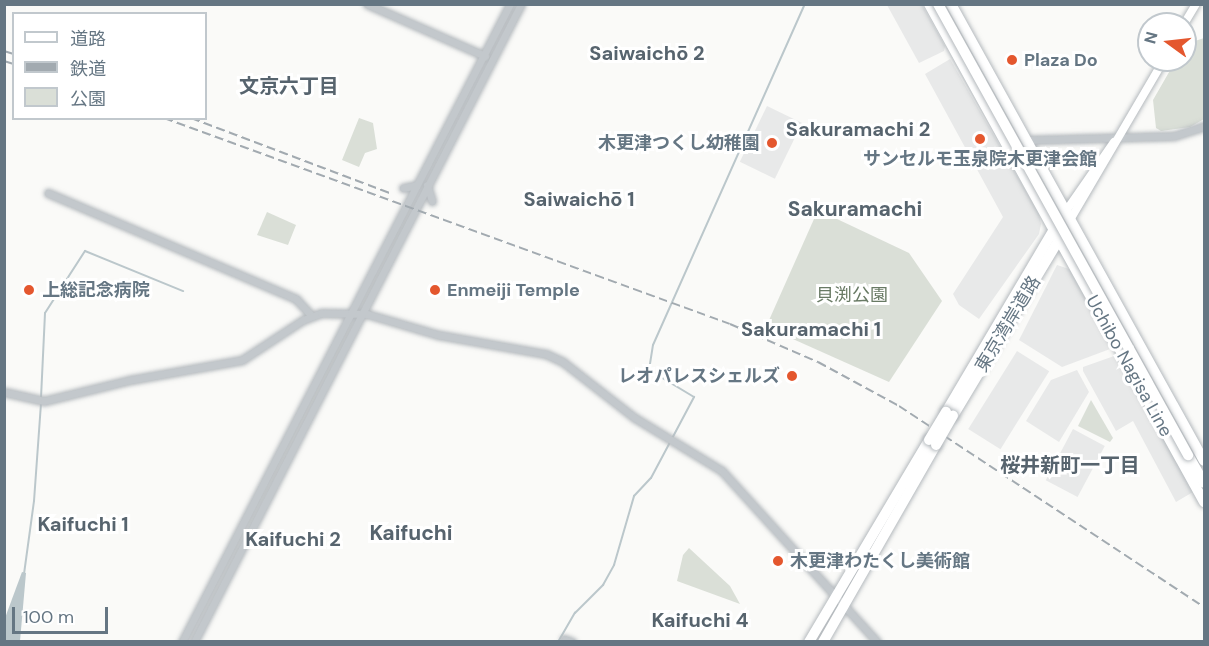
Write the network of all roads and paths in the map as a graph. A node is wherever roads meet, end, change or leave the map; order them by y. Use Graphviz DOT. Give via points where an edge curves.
graph roads {
  1 [pos="367,4"];
  2 [pos="510,4"];
  3 [pos="520,4"];
  4 [pos="929,4"];
  5 [pos="938,4"];
  6 [pos="951,4"];
  7 [pos="484,55"];
  8 [pos="493,62"];
  9 [pos="1157,72"];
  10 [pos="1204,126"];
  11 [pos="1119,137"];
  12 [pos="1028,140"];
  13 [pos="417,185"];
  14 [pos="426,185"];
  15 [pos="403,188"];
  16 [pos="48,193"];
  17 [pos="432,201"];
  18 [pos="393,211"];
  19 [pos="1068,215"];
  20 [pos="419,219"];
  21 [pos="406,223"];
  22 [pos="394,229"];
  23 [pos="1057,233"];
  24 [pos="356,314"];
  25 [pos="311,315"];
  26 [pos="4,392"];
  27 [pos="932,443"];
  28 [pos="1204,461"];
  29 [pos="1204,483"];
  30 [pos="1204,502"];
  31 [pos="836,596"];
  32 [pos="845,605"];
  33 [pos="564,639"];
  34 [pos="182,642"];
  35 [pos="194,642"];
  36 [pos="572,642"];
  37 [pos="808,642"];
  38 [pos="823,642"];
  39 [pos="876,642"];
  1 -- 7 [label="street"];
  2 -- 7 [label="street"];
  3 -- 8 [label="street"];
  4 -- 23 [label="highway"];
  5 -- 23 [label="highway, bridge"];
  6 -- 12 [label="highway"];
  7 -- 8 [label="street"];
  7 -- 13 [label="street"];
  8 -- 14 [label="street"];
  9 -- 11 [label="main road"];
  10 -- 11 [label="street" via="1174,136"];
  11 -- 12 [label="street"];
  11 -- 19 [label="main road"];
  12 -- 19 [label="highway"];
  13 -- 15 [label="street"];
  13 -- 22 [label="street"];
  14 -- 17 [label="street"];
  14 -- 21 [label="street"];
  16 -- 25 [label="street" via="296,299"];
  18 -- 22 [label="street" via="397,216"];
  19 -- 23 [label="highway, 東京湾岸道路"];
  19 -- 28 [label="highway, Uchibo Nagisa Line"];
  20 -- 21 [label="street"];
  21 -- 24 [label="street"];
  22 -- 24 [label="street"];
  23 -- 27 [label="highway, 東京湾岸道路, bridge"];
  23 -- 29 [label="highway, bridge"];
  23 -- 30 [label="highway, Uchibo Nagisa Line"];
  24 -- 25 [label="street"];
  24 -- 31 [label="street" via="555,357 635,418 722,471"];
  24 -- 34 [label="street"];
  24 -- 35 [label="street"];
  25 -- 26 [label="street" via="242,360 130,380 41,402"];
  27 -- 31 [label="highway, 東京湾岸道路"];
  27 -- 32 [label="highway, 東京湾岸道路"];
  31 -- 32 [label="street"];
  31 -- 37 [label="highway, 東京湾岸道路"];
  32 -- 38 [label="highway, 東京湾岸道路"];
  32 -- 39 [label="street"];
  33 -- 36 [label="street"];
}
